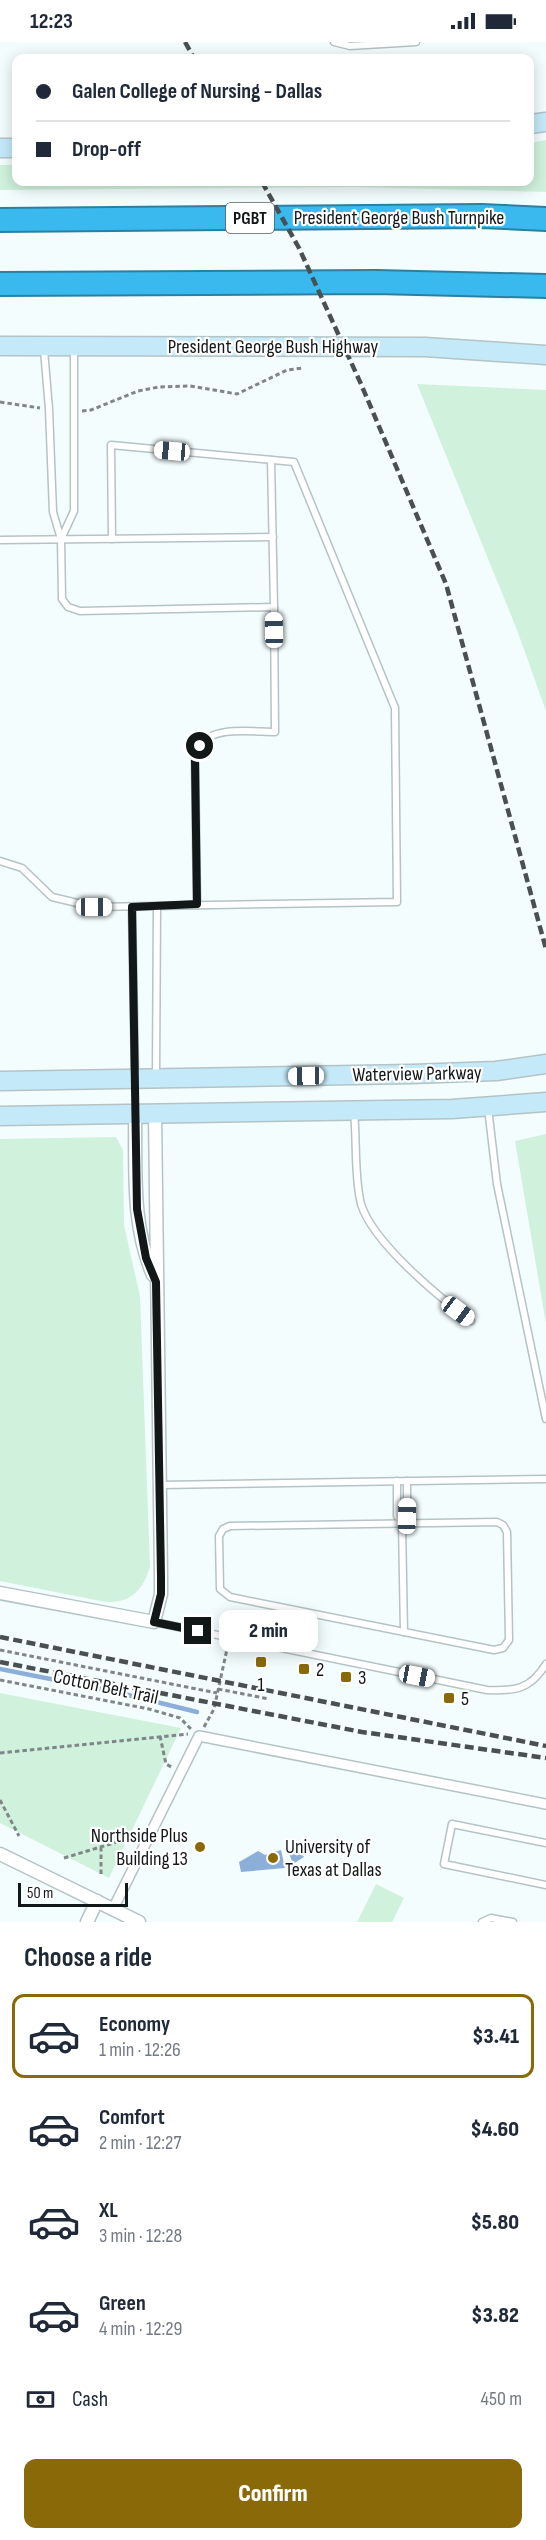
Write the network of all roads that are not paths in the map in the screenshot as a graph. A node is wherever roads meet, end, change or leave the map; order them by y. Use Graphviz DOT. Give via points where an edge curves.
graph roads {
  1 [pos="334,42"];
  2 [pos="416,42"];
  3 [pos="6,218"];
  4 [pos="546,219"];
  5 [pos="0,284"];
  6 [pos="546,286"];
  7 [pos="0,346"];
  8 [pos="43,346"];
  9 [pos="74,346"];
  10 [pos="546,355"];
  11 [pos="271,460"];
  12 [pos="273,537"];
  13 [pos="61,539"];
  14 [pos="112,539"];
  15 [pos="0,540"];
  16 [pos="274,607"];
  17 [pos="0,861"];
  18 [pos="197,904"];
  19 [pos="132,907"];
  20 [pos="157,907"];
  21 [pos="546,1064"];
  22 [pos="135,1080"];
  23 [pos="156,1080"];
  24 [pos="0,1081"];
  25 [pos="546,1102"];
  26 [pos="488,1108"];
  27 [pos="354,1111"];
  28 [pos="135,1113"];
  29 [pos="155,1113"];
  30 [pos="0,1116"];
  31 [pos="156,1282"];
  32 [pos="471,1321"];
  33 [pos="546,1419"];
  34 [pos="546,1479"];
  35 [pos="397,1481"];
  36 [pos="407,1481"];
  37 [pos="159,1485"];
  38 [pos="402,1523"];
  39 [pos="0,1593"];
  40 [pos="154,1622"];
  41 [pos="404,1632"];
  42 [pos="546,1664"];
  43 [pos="546,1804"];
  44 [pos="546,1843"];
  45 [pos="0,1854"];
  46 [pos="546,1885"];
  47 [pos="97,1901"];
  48 [pos="113,1909"];
  49 [pos="132,1920"];
  50 [pos="87,1922"];
  51 [pos="482,1922"];
  52 [pos="513,1922"];
  1 -- 2 [label="lane" via="350,46"];
  3 -- 4 [label="highway, President George Bush Turnpike / PGBT"];
  5 -- 6 [label="highway" via="376,282"];
  7 -- 8 [label="main road, President George Bush Highway"];
  8 -- 9 [label="main road, President George Bush Highway"];
  8 -- 13 [label="lane" via="53,512"];
  9 -- 10 [label="main road, President George Bush Highway" via="425,347"];
  9 -- 13 [label="lane" via="74,512"];
  11 -- 12 [label="lane"];
  11 -- 14 [label="lane" via="111,445"];
  11 -- 18 [label="lane" via="294,462 395,708 397,902"];
  12 -- 14 [label="lane"];
  12 -- 16 [label="lane"];
  13 -- 14 [label="lane"];
  13 -- 15 [label="lane"];
  13 -- 16 [label="lane" via="62,599 80,611"];
  16 -- 18 [label="lane" via="275,732 209,736 195,760"];
  17 -- 19 [label="lane" via="22,868 52,897 66,902"];
  18 -- 20 [label="lane"];
  19 -- 20 [label="lane"];
  19 -- 22 [label="lane"];
  20 -- 23 [label="lane"];
  21 -- 23 [label="main road, Waterview Parkway" via="496,1071"];
  22 -- 23 [label="main road, Waterview Parkway"];
  22 -- 24 [label="main road, Waterview Parkway"];
  22 -- 28 [label="main road"];
  23 -- 29 [label="main road"];
  25 -- 26 [label="main road, Waterview Parkway"];
  26 -- 27 [label="main road, Waterview Parkway"];
  26 -- 33 [label="lane" via="497,1184"];
  27 -- 29 [label="main road, Waterview Parkway"];
  27 -- 32 [label="lane" via="361,1204 374,1230 430,1290"];
  28 -- 29 [label="main road, Waterview Parkway"];
  28 -- 30 [label="main road, Waterview Parkway"];
  28 -- 31 [label="street" via="139,1228"];
  29 -- 31 [label="street"];
  31 -- 37 [label="street"];
  34 -- 36 [label="lane"];
  35 -- 36 [label="lane"];
  35 -- 37 [label="lane"];
  35 -- 38 [label="lane" via="397,1516"];
  36 -- 38 [label="lane" via="407,1516"];
  37 -- 40 [label="street" via="161,1594"];
  38 -- 41 [label="lane"];
  38 -- 41 [label="lane" via="503,1525 507,1532 509,1640 494,1650"];
  38 -- 41 [label="lane" via="230,1526 222,1529 219,1536 220,1589 230,1598"];
  39 -- 40 [label="street"];
  40 -- 42 [label="lane" via="487,1690 510,1691 530,1684"];
  43 -- 48 [label="street" via="199,1736"];
  44 -- 46 [label="lane" via="452,1824 444,1864"];
  45 -- 47 [label="street"];
  47 -- 48 [label="street"];
  47 -- 50 [label="street"];
  48 -- 49 [label="street"];
  51 -- 52 [label="lane" via="491,1918"];
}
